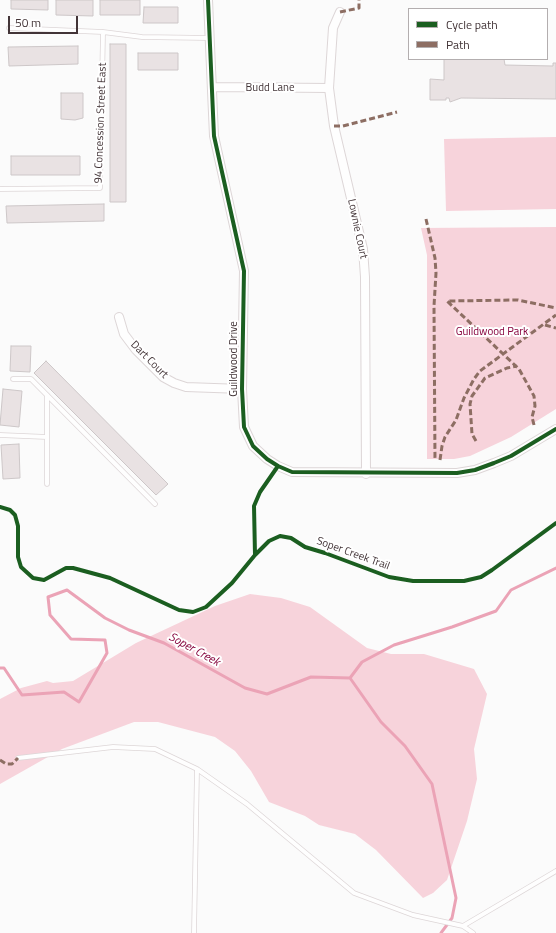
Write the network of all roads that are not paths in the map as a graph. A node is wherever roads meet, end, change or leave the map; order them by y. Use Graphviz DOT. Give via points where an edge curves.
graph roads {
  1 [pos="208,0"];
  2 [pos="340,12"];
  3 [pos="9,28"];
  4 [pos="103,32"];
  5 [pos="209,38"];
  6 [pos="212,87"];
  7 [pos="329,88"];
  8 [pos="0,190"];
  9 [pos="119,317"];
  10 [pos="13,379"];
  11 [pos="242,389"];
  12 [pos="46,395"];
  13 [pos="556,429"];
  14 [pos="0,435"];
  15 [pos="46,437"];
  16 [pos="366,474"];
  17 [pos="47,484"];
  18 [pos="155,504"];
  19 [pos="18,758"];
  20 [pos="198,769"];
  21 [pos="556,871"];
  22 [pos="463,926"];
  23 [pos="194,933"];
  24 [pos="473,933"];
  1 -- 5 [label="street, Guildwood Drive"];
  2 -- 7 [label="street, Lownie Court" via="333,28"];
  3 -- 4 [label="lane"];
  4 -- 5 [label="lane" via="142,37"];
  4 -- 8 [label="lane, 94 Concession Street East" via="100,188"];
  5 -- 6 [label="street, Guildwood Drive"];
  6 -- 7 [label="street, Budd Lane"];
  6 -- 11 [label="street, Guildwood Drive" via="214,136 244,271"];
  7 -- 16 [label="street, Lownie Court" via="334,126 363,249"];
  9 -- 11 [label="street, Dart Court" via="124,334 162,377 186,387"];
  10 -- 12 [label="lane" via="31,379"];
  11 -- 16 [label="street, Guildwood Drive" via="244,427 253,446 267,459 292,472"];
  12 -- 15 [label="lane"];
  12 -- 18 [label="lane"];
  13 -- 16 [label="street, Guildwood Drive" via="511,456 475,470 439,474"];
  14 -- 15 [label="lane"];
  15 -- 17 [label="lane"];
  19 -- 20 [label="lane" via="113,747 155,749"];
  20 -- 22 [label="lane" via="247,804 354,893 413,915"];
  20 -- 23 [label="lane"];
  21 -- 22 [label="lane"];
  22 -- 24 [label="lane"];
}
